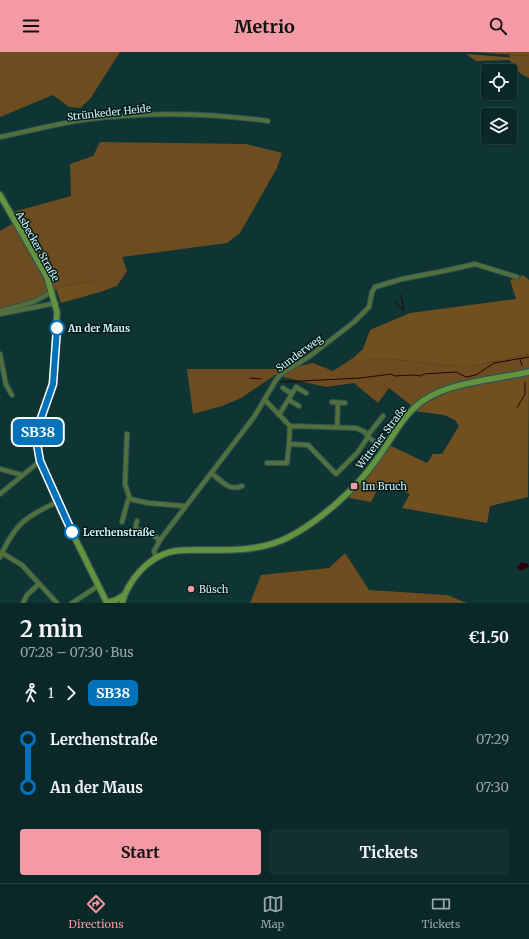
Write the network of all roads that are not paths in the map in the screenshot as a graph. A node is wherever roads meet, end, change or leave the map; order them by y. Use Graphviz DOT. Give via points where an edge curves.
graph roads {
  1 [pos="268,121"];
  2 [pos="0,137"];
  3 [pos="0,195"];
  4 [pos="516,277"];
  5 [pos="53,292"];
  6 [pos="56,303"];
  7 [pos="0,313"];
  8 [pos="0,354"];
  9 [pos="529,372"];
  10 [pos="283,388"];
  11 [pos="306,393"];
  12 [pos="12,394"];
  13 [pos="292,394"];
  14 [pos="265,400"];
  15 [pos="289,400"];
  16 [pos="332,402"];
  17 [pos="338,402"];
  18 [pos="345,403"];
  19 [pos="299,406"];
  20 [pos="279,415"];
  21 [pos="383,416"];
  22 [pos="290,426"];
  23 [pos="337,427"];
  24 [pos="127,434"];
  25 [pos="368,436"];
  26 [pos="289,444"];
  27 [pos="379,445"];
  28 [pos="40,461"];
  29 [pos="267,464"];
  30 [pos="0,469"];
  31 [pos="211,473"];
  32 [pos="22,475"];
  33 [pos="242,486"];
  34 [pos="0,494"];
  35 [pos="130,499"];
  36 [pos="57,502"];
  37 [pos="185,506"];
  38 [pos="137,521"];
  39 [pos="122,522"];
  40 [pos="160,540"];
  41 [pos="1,555"];
  42 [pos="156,558"];
  43 [pos="39,584"];
  44 [pos="98,586"];
  45 [pos="124,595"];
  46 [pos="108,602"];
  47 [pos="22,603"];
  48 [pos="57,603"];
  49 [pos="72,603"];
  50 [pos="122,603"];
  1 -- 2 [label="street, Strünkeder Heide" via="229,116 151,114 88,120"];
  3 -- 5 [label="main road, Asbecker Straße"];
  4 -- 14 [label="street, Sunderweg" via="469,264 381,284 372,292 369,306 354,322 310,356 281,374"];
  5 -- 6 [label="main road, Asbecker Straße"];
  5 -- 7 [label="street"];
  6 -- 7 [label="street"];
  6 -- 28 [label="main road, Asbecker Straße" via="58,324 53,381 40,418 37,437"];
  8 -- 12 [label="street" via="6,385"];
  9 -- 42 [label="main road, Wittener Straße" via="452,389 424,400 408,414 361,479 320,516 278,542 252,549 180,550"];
  10 -- 13 [label="street"];
  11 -- 13 [label="street" via="296,387"];
  13 -- 15 [label="street"];
  14 -- 20 [label="street"];
  14 -- 31 [label="street, Sunderweg"];
  15 -- 19 [label="street"];
  15 -- 20 [label="street"];
  16 -- 17 [label="street"];
  17 -- 18 [label="street"];
  17 -- 23 [label="street"];
  20 -- 22 [label="street"];
  21 -- 25 [label="street"];
  22 -- 23 [label="street"];
  22 -- 26 [label="street"];
  23 -- 25 [label="street" via="356,428"];
  24 -- 35 [label="street" via="125,484"];
  25 -- 26 [label="street" via="358,452 336,474 308,445"];
  25 -- 27 [label="street"];
  26 -- 29 [label="street" via="287,463"];
  28 -- 32 [label="street"];
  28 -- 36 [label="main road, Asbecker Straße"];
  30 -- 32 [label="street"];
  31 -- 33 [label="street" via="228,486"];
  31 -- 37 [label="street, Sunderweg"];
  32 -- 34 [label="street"];
  35 -- 37 [label="street"];
  35 -- 39 [label="street"];
  36 -- 41 [label="street" via="32,513 17,527"];
  36 -- 44 [label="main road, Asbecker Straße"];
  37 -- 40 [label="street, Sunderweg"];
  38 -- 40 [label="street" via="135,531 148,532"];
  40 -- 42 [label="street, Sunderweg" via="154,551"];
  41 -- 43 [label="street" via="22,565"];
  42 -- 45 [label="main road, Wittener Straße" via="138,574"];
  43 -- 47 [label="street"];
  43 -- 48 [label="street"];
  44 -- 46 [label="main road, Asbecker Straße"];
  44 -- 49 [label="street"];
  45 -- 46 [label="main road, Asbecker Straße"];
  45 -- 50 [label="main road, Wittener Straße"];
}
